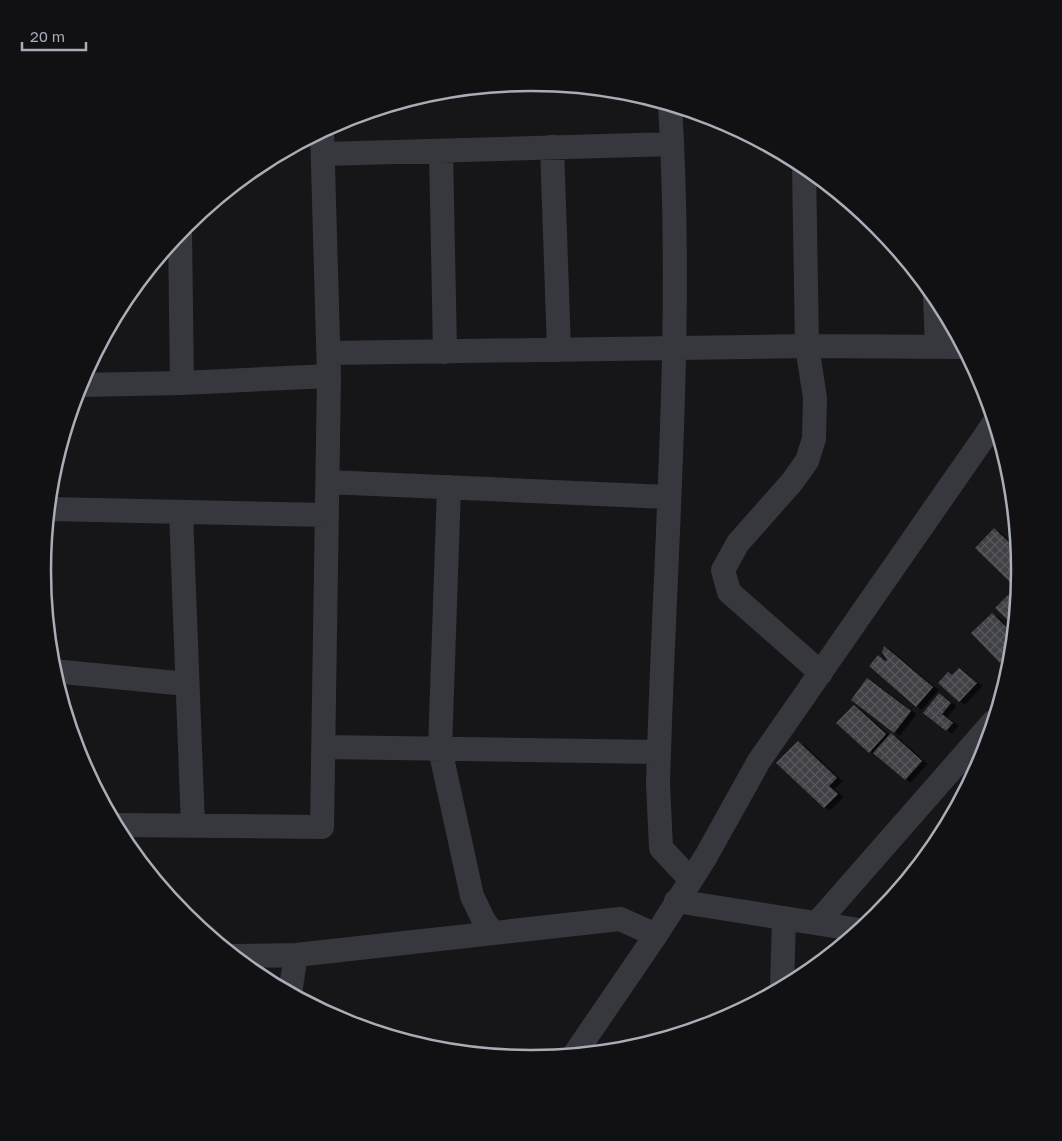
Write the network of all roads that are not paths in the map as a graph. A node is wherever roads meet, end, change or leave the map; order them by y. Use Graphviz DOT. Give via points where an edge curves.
graph roads {
  1 [pos="670,112"];
  2 [pos="322,138"];
  3 [pos="672,144"];
  4 [pos="552,147"];
  5 [pos="441,151"];
  6 [pos="323,154"];
  7 [pos="804,176"];
  8 [pos="180,243"];
  9 [pos="936,315"];
  10 [pos="807,346"];
  11 [pos="937,347"];
  12 [pos="955,348"];
  13 [pos="673,349"];
  14 [pos="559,350"];
  15 [pos="445,352"];
  16 [pos="329,364"];
  17 [pos="182,383"];
  18 [pos="89,384"];
  19 [pos="989,431"];
  20 [pos="328,482"];
  21 [pos="449,487"];
  22 [pos="668,497"];
  23 [pos="55,509"];
  24 [pos="181,512"];
  25 [pos="327,515"];
  26 [pos="62,672"];
  27 [pos="821,673"];
  28 [pos="187,684"];
  29 [pos="981,736"];
  30 [pos="324,747"];
  31 [pos="440,749"];
  32 [pos="658,752"];
  33 [pos="125,825"];
  34 [pos="193,826"];
  35 [pos="690,879"];
  36 [pos="676,901"];
  37 [pos="784,918"];
  38 [pos="817,923"];
  39 [pos="850,928"];
  40 [pos="493,933"];
  41 [pos="656,935"];
  42 [pos="296,955"];
  43 [pos="246,956"];
  44 [pos="782,979"];
  45 [pos="291,986"];
  46 [pos="579,1047"];
  1 -- 3 [label="street"];
  2 -- 6 [label="street"];
  3 -- 4 [label="street"];
  3 -- 13 [label="street"];
  4 -- 5 [label="street"];
  4 -- 14 [label="street"];
  5 -- 6 [label="street"];
  5 -- 15 [label="street"];
  6 -- 16 [label="street"];
  7 -- 10 [label="street"];
  8 -- 17 [label="street"];
  9 -- 11 [label="street"];
  10 -- 11 [label="street"];
  10 -- 13 [label="street"];
  10 -- 27 [label="street" via="816,417 807,461 738,543 723,570 729,592"];
  11 -- 12 [label="street"];
  13 -- 14 [label="street"];
  13 -- 22 [label="street"];
  14 -- 15 [label="street"];
  15 -- 16 [label="street"];
  16 -- 17 [label="street"];
  16 -- 20 [label="street"];
  17 -- 18 [label="street"];
  19 -- 27 [label="street"];
  20 -- 21 [label="street"];
  20 -- 25 [label="street"];
  21 -- 22 [label="street"];
  21 -- 31 [label="street"];
  22 -- 32 [label="street"];
  23 -- 24 [label="street"];
  24 -- 25 [label="street"];
  24 -- 28 [label="street"];
  25 -- 30 [label="street"];
  26 -- 28 [label="street"];
  27 -- 35 [label="street" via="759,761"];
  28 -- 34 [label="street"];
  29 -- 38 [label="street"];
  30 -- 31 [label="street"];
  30 -- 34 [label="street" via="322,827"];
  31 -- 32 [label="street"];
  31 -- 40 [label="street" via="472,896"];
  32 -- 35 [label="street" via="660,848"];
  33 -- 34 [label="street"];
  35 -- 36 [label="street"];
  36 -- 37 [label="street"];
  36 -- 41 [label="street"];
  37 -- 38 [label="street"];
  37 -- 44 [label="street"];
  38 -- 39 [label="street"];
  40 -- 41 [label="street" via="620,919"];
  40 -- 42 [label="street"];
  41 -- 46 [label="street"];
  42 -- 43 [label="street"];
  42 -- 45 [label="street"];
}
